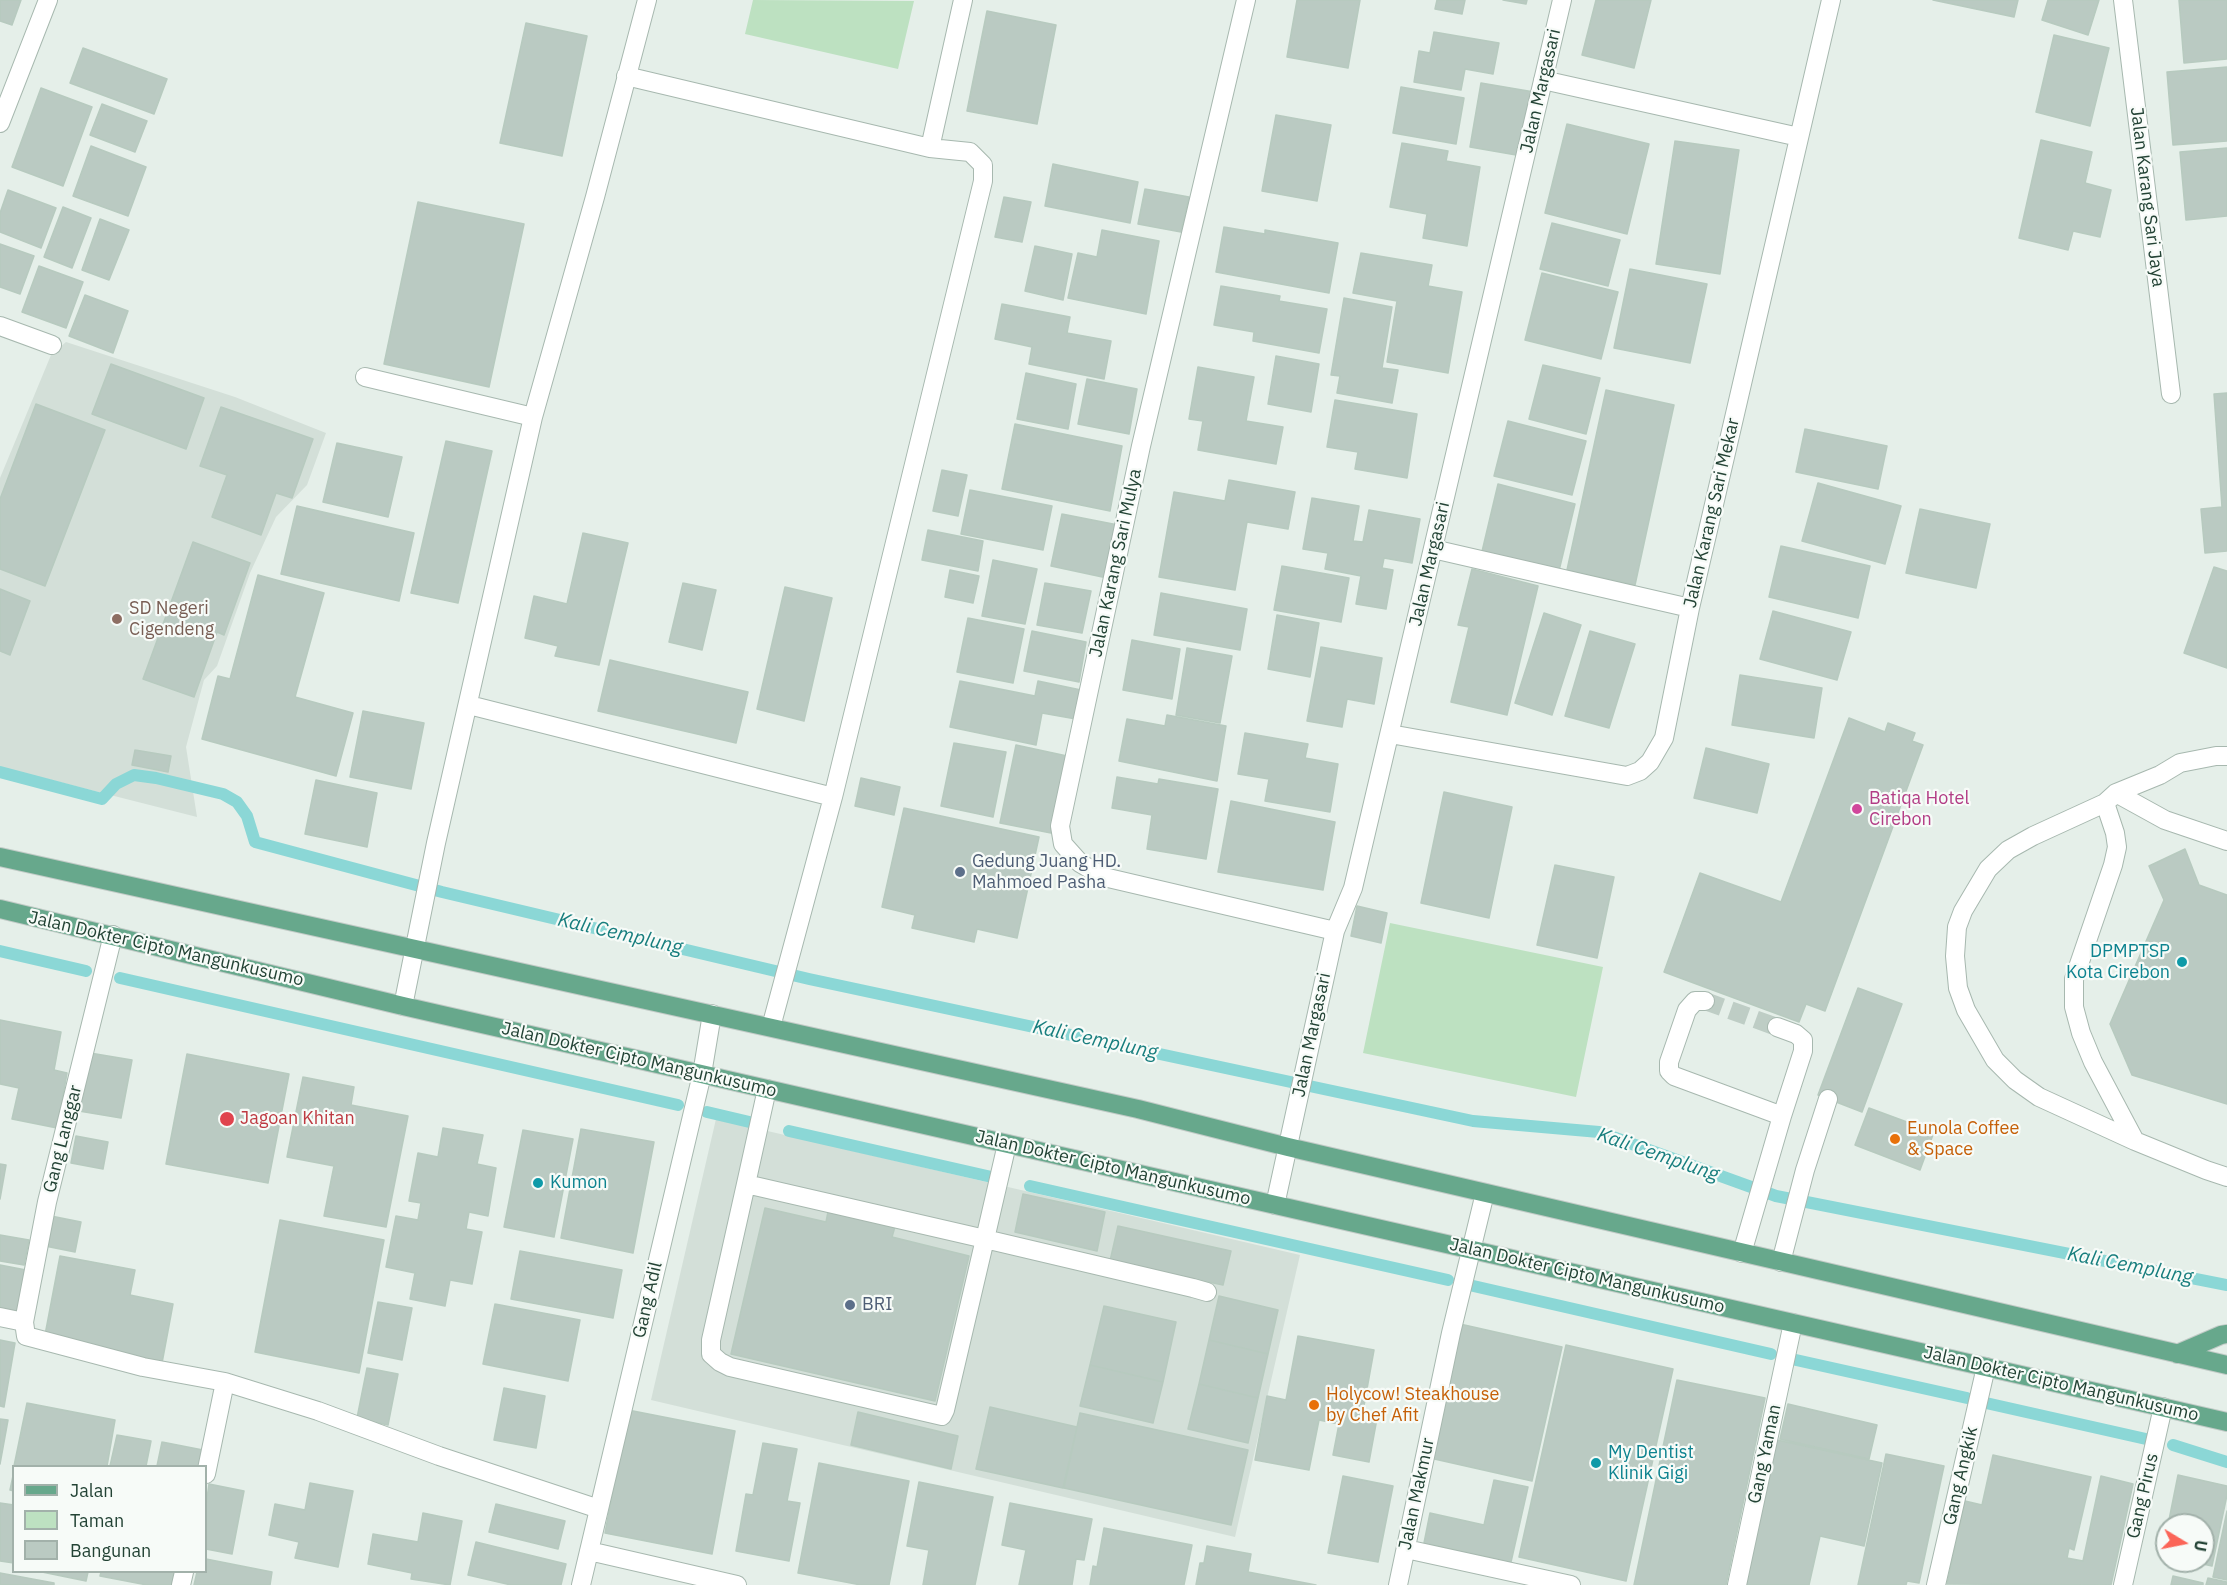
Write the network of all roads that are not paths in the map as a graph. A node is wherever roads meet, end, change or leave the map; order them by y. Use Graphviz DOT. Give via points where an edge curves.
graph roads {
  1 [pos="48,0"];
  2 [pos="647,0"];
  3 [pos="963,0"];
  4 [pos="1246,0"];
  5 [pos="1562,0"];
  6 [pos="1831,0"];
  7 [pos="2122,0"];
  8 [pos="626,76"];
  9 [pos="1543,80"];
  10 [pos="0,123"];
  11 [pos="1799,137"];
  12 [pos="930,148"];
  13 [pos="0,326"];
  14 [pos="52,345"];
  15 [pos="365,377"];
  16 [pos="2171,394"];
  17 [pos="533,417"];
  18 [pos="1433,549"];
  19 [pos="1690,608"];
  20 [pos="469,705"];
  21 [pos="1390,734"];
  22 [pos="2227,756"];
  23 [pos="833,797"];
  24 [pos="2110,798"];
  25 [pos="2227,841"];
  26 [pos="0,857"];
  27 [pos="0,909"];
  28 [pos="1335,931"];
  29 [pos="112,935"];
  30 [pos="417,940"];
  31 [pos="1704,1001"];
  32 [pos="403,1006"];
  33 [pos="712,1014"];
  34 [pos="771,1027"];
  35 [pos="1778,1027"];
  36 [pos="702,1074"];
  37 [pos="767,1089"];
  38 [pos="1828,1099"];
  39 [pos="1782,1116"];
  40 [pos="2135,1141"];
  41 [pos="1007,1144"];
  42 [pos="1288,1147"];
  43 [pos="2227,1177"];
  44 [pos="746,1184"];
  45 [pos="1485,1193"];
  46 [pos="1275,1205"];
  47 [pos="985,1239"];
  48 [pos="1473,1250"];
  49 [pos="1742,1253"];
  50 [pos="1781,1262"];
  51 [pos="1208,1292"];
  52 [pos="0,1317"];
  53 [pos="24,1322"];
  54 [pos="1793,1323"];
  55 [pos="2227,1334"];
  56 [pos="2177,1354"];
  57 [pos="2227,1365"];
  58 [pos="1986,1367"];
  59 [pos="225,1382"];
  60 [pos="2163,1407"];
  61 [pos="2227,1422"];
  62 [pos="207,1469"];
  63 [pos="599,1509"];
  64 [pos="1406,1550"];
  65 [pos="589,1551"];
  66 [pos="581,1585"];
  67 [pos="737,1585"];
  68 [pos="1398,1585"];
  69 [pos="1571,1585"];
  70 [pos="1737,1585"];
  71 [pos="1936,1585"];
  72 [pos="2123,1585"];
  1 -- 10 [label="street"];
  2 -- 8 [label="street"];
  3 -- 12 [label="street"];
  4 -- 28 [label="street, Jalan Karang Sari Mulya" via="1141,446 1060,826 1069,851 1080,863 1104,877"];
  5 -- 9 [label="street, Jalan Margasari"];
  6 -- 11 [label="street, Jalan Karang Sari Mekar"];
  7 -- 16 [label="street, Jalan Karang Sari Jaya"];
  8 -- 12 [label="street"];
  8 -- 17 [label="street"];
  9 -- 11 [label="street"];
  9 -- 18 [label="street, Jalan Margasari"];
  11 -- 19 [label="street, Jalan Karang Sari Mekar"];
  12 -- 23 [label="street" via="970,152 983,165 983,181"];
  13 -- 14 [label="street"];
  15 -- 17 [label="street"];
  17 -- 20 [label="street"];
  18 -- 19 [label="street"];
  18 -- 21 [label="street, Jalan Margasari"];
  19 -- 21 [label="street, Jalan Karang Sari Mekar" via="1664,738 1640,771 1627,776"];
  20 -- 23 [label="street"];
  20 -- 30 [label="street"];
  21 -- 28 [label="street, Jalan Margasari" via="1353,888"];
  22 -- 24 [label="street" via="2180,763"];
  23 -- 34 [label="street"];
  24 -- 25 [label="street"];
  24 -- 40 [label="street" via="2116,847 2114,865 2074,979 2074,1006 2093,1062"];
  24 -- 40 [label="street" via="2008,850 1988,869 1957,927 1955,956 1958,988 1966,1010 1995,1060 2039,1097"];
  26 -- 30 [label="main road"];
  27 -- 29 [label="main road, Jalan Dokter Cipto Mangunkusumo"];
  28 -- 42 [label="street, Jalan Margasari"];
  29 -- 32 [label="main road, Jalan Dokter Cipto Mangunkusumo"];
  29 -- 53 [label="street, Gang Langgar" via="47,1202"];
  30 -- 32 [label="street"];
  30 -- 33 [label="main road"];
  31 -- 39 [label="street" via="1695,1000 1687,1010 1669,1071 1674,1077"];
  32 -- 36 [label="main road, Jalan Dokter Cipto Mangunkusumo"];
  33 -- 34 [label="main road"];
  33 -- 36 [label="street, Gang Adil"];
  34 -- 42 [label="main road" via="1138,1109"];
  35 -- 39 [label="street" via="1803,1041"];
  36 -- 37 [label="main road, Jalan Dokter Cipto Mangunkusumo"];
  36 -- 63 [label="street, Gang Adil"];
  37 -- 41 [label="main road, Jalan Dokter Cipto Mangunkusumo"];
  37 -- 44 [label="street"];
  38 -- 50 [label="street"];
  39 -- 49 [label="street"];
  40 -- 43 [label="street"];
  41 -- 46 [label="main road, Jalan Dokter Cipto Mangunkusumo"];
  41 -- 47 [label="street"];
  42 -- 45 [label="main road"];
  42 -- 46 [label="street, Jalan Margasari"];
  44 -- 47 [label="street"];
  44 -- 47 [label="street" via="711,1354 730,1367 936,1416 942,1416 945,1410"];
  45 -- 48 [label="street, Jalan Makmur"];
  45 -- 49 [label="main road"];
  46 -- 48 [label="main road, Jalan Dokter Cipto Mangunkusumo"];
  47 -- 51 [label="street"];
  48 -- 54 [label="main road, Jalan Dokter Cipto Mangunkusumo"];
  48 -- 64 [label="street, Jalan Makmur" via="1451,1333"];
  49 -- 50 [label="main road"];
  50 -- 56 [label="main road"];
  52 -- 53 [label="street"];
  53 -- 59 [label="street" via="27,1336 34,1340"];
  54 -- 58 [label="main road, Jalan Dokter Cipto Mangunkusumo"];
  54 -- 70 [label="street, Gang Yaman"];
  55 -- 56 [label="main road"];
  56 -- 57 [label="main road"];
  58 -- 60 [label="main road, Jalan Dokter Cipto Mangunkusumo"];
  58 -- 71 [label="street, Gang Angkik"];
  59 -- 62 [label="street"];
  59 -- 63 [label="street"];
  60 -- 61 [label="main road, Jalan Dokter Cipto Mangunkusumo"];
  60 -- 72 [label="street, Gang Pirus"];
  63 -- 65 [label="street, Gang Adil"];
  64 -- 68 [label="street, Jalan Makmur"];
  64 -- 69 [label="street"];
  65 -- 66 [label="street, Gang Adil"];
  65 -- 67 [label="street"];
}
